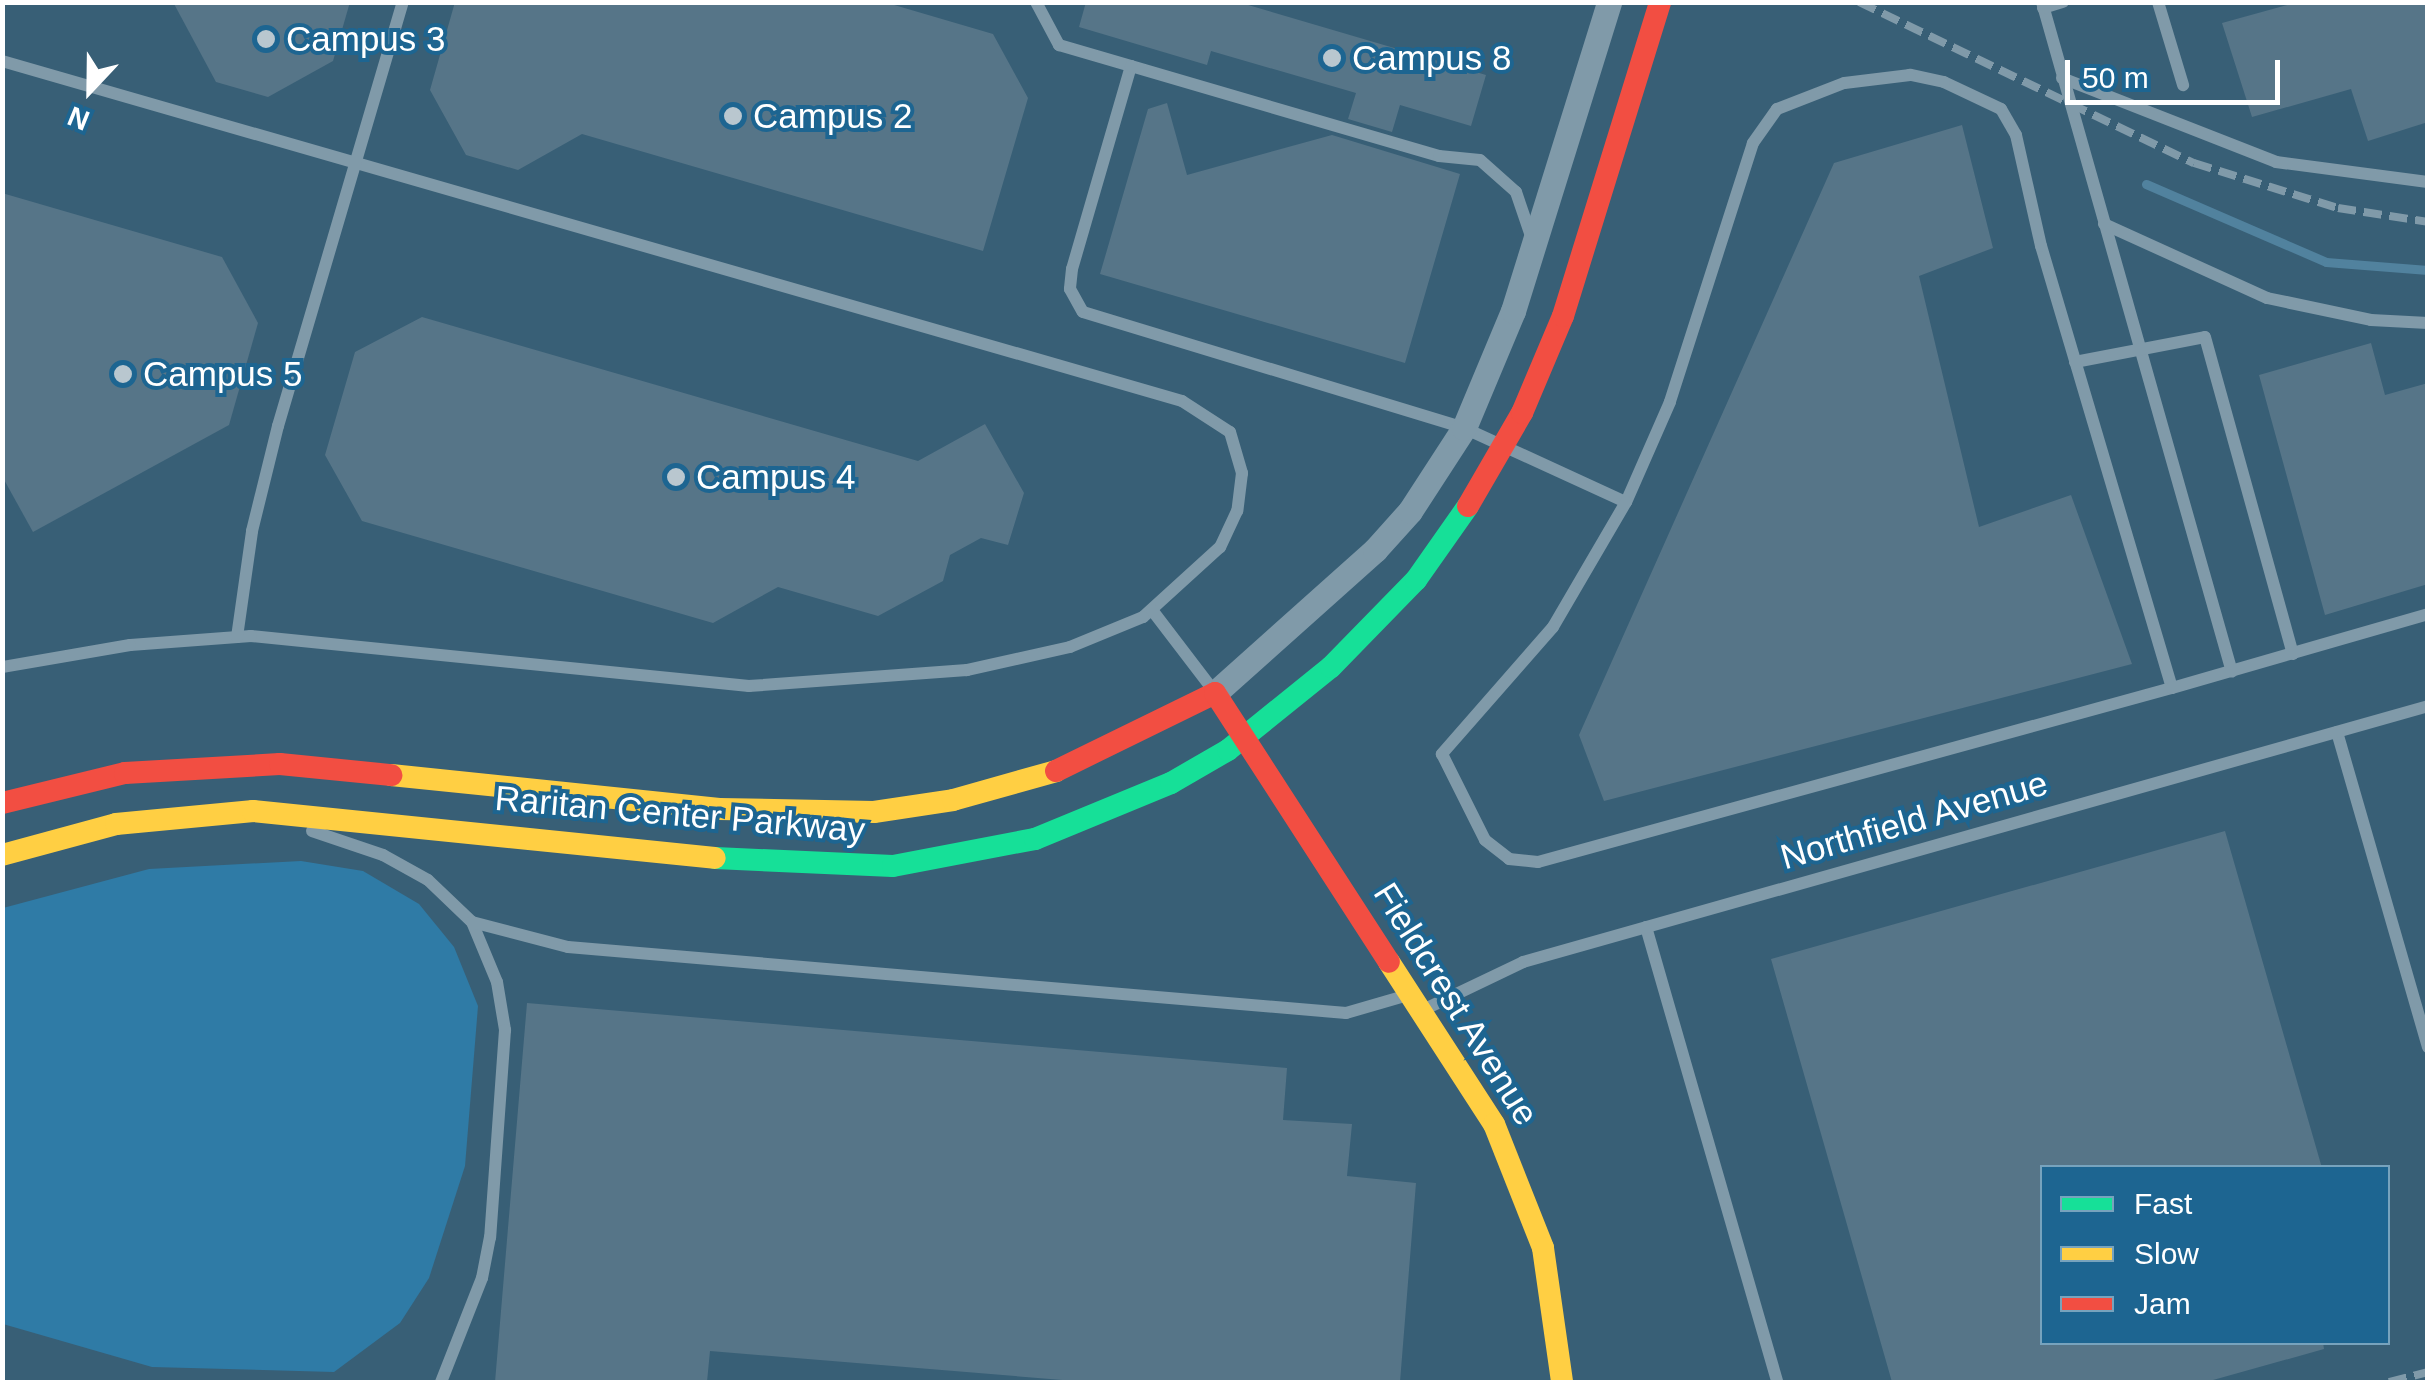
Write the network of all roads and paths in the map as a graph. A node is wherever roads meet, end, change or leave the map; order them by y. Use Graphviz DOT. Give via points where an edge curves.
graph roads {
  1 [pos="403,2"];
  2 [pos="1036,2"];
  3 [pos="1609,2"];
  4 [pos="1660,2"];
  5 [pos="2063,2"];
  6 [pos="2158,2"];
  7 [pos="2042,5"];
  8 [pos="2,62"];
  9 [pos="1131,66"];
  10 [pos="2062,78"];
  11 [pos="2183,85"];
  12 [pos="356,164"];
  13 [pos="2428,182"];
  14 [pos="2104,224"];
  15 [pos="1529,262"];
  16 [pos="2428,323"];
  17 [pos="2140,348"];
  18 [pos="2075,362"];
  19 [pos="1464,428"];
  20 [pos="1506,444"];
  21 [pos="1626,502"];
  22 [pos="1152,610"];
  23 [pos="2428,614"];
  24 [pos="237,637"];
  25 [pos="2293,654"];
  26 [pos="2,667"];
  27 [pos="2232,672"];
  28 [pos="2172,688"];
  29 [pos="1215,693"];
  30 [pos="2428,706"];
  31 [pos="2337,732"];
  32 [pos="1244,738"];
  33 [pos="36,791"];
  34 [pos="2,800"];
  35 [pos="253,812"];
  36 [pos="2,856"];
  37 [pos="472,922"];
  38 [pos="1646,927"];
  39 [pos="1418,1002"];
  40 [pos="2428,1047"];
  41 [pos="441,1382"];
  42 [pos="1562,1382"];
  43 [pos="1776,1382"];
  1 -- 12 [label="lane"];
  2 -- 9 [label="lane" via="1059,45"];
  3 -- 15 [label="street, Raritan Center Parkway"];
  4 -- 20 [label="street, Raritan Center Parkway" via="1579,272"];
  5 -- 7 [label="lane"];
  6 -- 11 [label="lane"];
  7 -- 10 [label="lane"];
  8 -- 12 [label="lane"];
  9 -- 15 [label="lane" via="1438,156 1480,160 1522,204 1531,230"];
  9 -- 19 [label="lane" via="1072,269 1070,288 1084,312"];
  10 -- 13 [label="lane" via="2276,162"];
  10 -- 14 [label="lane"];
  12 -- 22 [label="lane" via="1205,411 1239,450 1237,510 1212,557"];
  12 -- 24 [label="lane" via="278,426 252,531"];
  14 -- 16 [label="lane" via="2267,298 2371,320"];
  14 -- 17 [label="lane"];
  15 -- 19 [label="street, Raritan Center Parkway"];
  17 -- 18 [label="lane"];
  17 -- 25 [label="lane" via="2205,337"];
  17 -- 27 [label="lane"];
  18 -- 21 [label="lane" via="2016,135 2001,108 1944,82 1910,75 1844,83 1777,109 1753,143 1670,402"];
  18 -- 28 [label="lane"];
  19 -- 20 [label="lane"];
  19 -- 29 [label="street, Raritan Center Parkway" via="1410,511 1375,550"];
  20 -- 21 [label="lane"];
  20 -- 32 [label="street, Raritan Center Parkway" via="1416,580 1340,658"];
  21 -- 28 [label="lane" via="1553,627 1442,754 1485,840 1509,858 1538,862"];
  22 -- 24 [label="lane" via="1103,637 1013,662 801,686 701,683"];
  22 -- 29 [label="lane"];
  23 -- 25 [label="lane"];
  24 -- 26 [label="lane" via="130,645"];
  25 -- 27 [label="lane"];
  27 -- 28 [label="lane"];
  29 -- 32 [label="street, Fieldcrest Avenue"];
  29 -- 33 [label="street, Raritan Center Parkway" via="1068,768 954,800 874,812 719,809 280,764 176,766"];
  30 -- 31 [label="lane, Northfield Avenue"];
  31 -- 38 [label="lane, Northfield Avenue"];
  31 -- 40 [label="lane"];
  32 -- 35 [label="street, Raritan Center Parkway" via="1182,778 1066,829 976,854 893,866 792,866"];
  32 -- 39 [label="street, Fieldcrest Avenue"];
  33 -- 34 [label="street"];
  35 -- 36 [label="street, Raritan Center Parkway" via="116,824"];
  35 -- 37 [label="lane" via="404,864"];
  37 -- 39 [label="lane, Northfield Avenue" via="568,947 1346,1012"];
  37 -- 41 [label="lane" via="497,982 505,1030 490,1238 482,1278"];
  38 -- 39 [label="lane, Northfield Avenue" via="1485,974"];
  38 -- 43 [label="lane"];
  39 -- 42 [label="street, Fieldcrest Avenue" via="1494,1124 1526,1196 1548,1274"];
}
